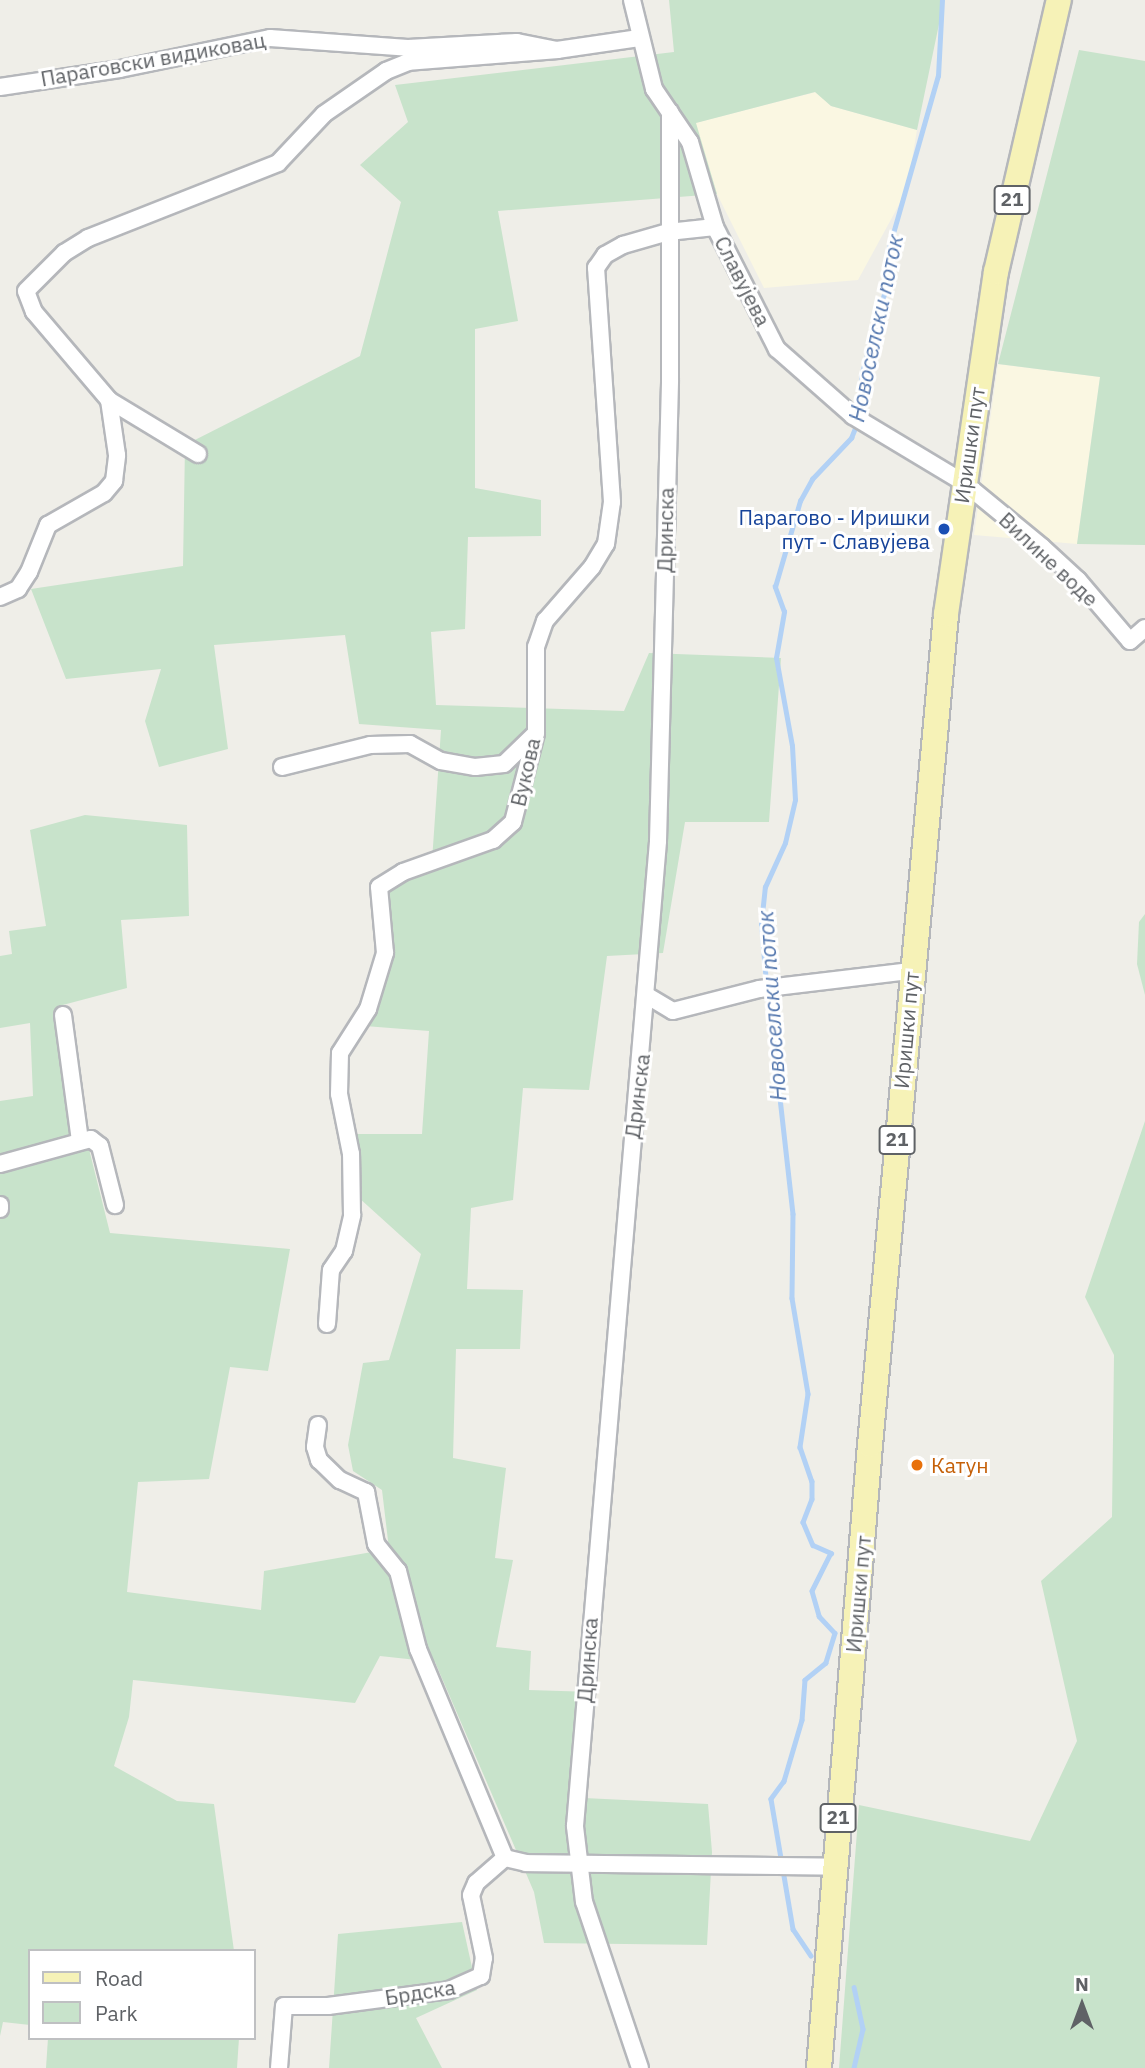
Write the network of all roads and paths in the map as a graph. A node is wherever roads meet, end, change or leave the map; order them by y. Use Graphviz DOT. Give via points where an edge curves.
graph roads {
  1 [pos="632,0"];
  2 [pos="1059,0"];
  3 [pos="639,38"];
  4 [pos="557,50"];
  5 [pos="0,87"];
  6 [pos="670,112"];
  7 [pos="715,227"];
  8 [pos="668,232"];
  9 [pos="109,400"];
  10 [pos="198,454"];
  11 [pos="963,482"];
  12 [pos="0,597"];
  13 [pos="1145,628"];
  14 [pos="536,733"];
  15 [pos="282,767"];
  16 [pos="912,971"];
  17 [pos="646,995"];
  18 [pos="673,1011"];
  19 [pos="64,1016"];
  20 [pos="644,1034"];
  21 [pos="80,1140"];
  22 [pos="0,1164"];
  23 [pos="115,1205"];
  24 [pos="327,1324"];
  25 [pos="318,1425"];
  26 [pos="505,1858"];
  27 [pos="578,1862"];
  28 [pos="834,1867"];
  29 [pos="279,2068"];
  30 [pos="640,2068"];
  31 [pos="819,2068"];
  1 -- 3 [label="street, Славујева"];
  2 -- 11 [label="main road, Иришки пут / 21" via="996,272"];
  3 -- 4 [label="street, Параговски видиковац"];
  3 -- 6 [label="street, Славујева" via="654,89"];
  4 -- 5 [label="street, Параговски видиковац" via="517,42 408,48 270,38 120,69"];
  4 -- 9 [label="street, Параговски видиковац" via="408,62 386,71 324,114 278,163 88,238 64,254 26,291 26,302"];
  6 -- 7 [label="street, Славујева" via="690,142"];
  6 -- 8 [label="street, Дринска"];
  7 -- 8 [label="street, Вукова"];
  7 -- 11 [label="street, Славујева" via="777,349 853,416"];
  8 -- 14 [label="street, Вукова" via="623,245 605,255 596,268 611,523 592,567 545,621 536,647"];
  8 -- 17 [label="street, Дринска" via="663,705"];
  9 -- 10 [label="street, Параговски видиковац"];
  9 -- 12 [label="street" via="117,455 114,481 104,493 48,525 18,589"];
  11 -- 13 [label="street, Вилине воде" via="1078,580 1130,641"];
  11 -- 16 [label="main road, Иришки пут / 21"];
  14 -- 15 [label="street" via="504,764 475,767 441,761 410,744 397,744 370,745"];
  14 -- 24 [label="street, Вукова" via="516,814 507,830 493,840 385,880 379,887 385,953 368,1009 340,1053 339,1094 351,1154 352,1215 344,1251 331,1270"];
  16 -- 18 [label="street" via="759,989"];
  16 -- 28 [label="main road, Иришки пут / 21"];
  17 -- 18 [label="street"];
  17 -- 20 [label="street, Дринска"];
  18 -- 20 [label="street"];
  19 -- 21 [label="street"];
  20 -- 27 [label="street, Дринска" via="628,1174 576,1797"];
  21 -- 22 [label="street"];
  21 -- 23 [label="street" via="91,1139 100,1146"];
  25 -- 26 [label="street" via="315,1447 319,1460 340,1480 366,1492 376,1544 398,1571 418,1649"];
  26 -- 27 [label="street" via="526,1863"];
  26 -- 29 [label="street, Брдска" via="477,1883 471,1895 484,1958 481,1976 449,1990 328,2006 284,2006"];
  27 -- 28 [label="street"];
  27 -- 30 [label="street, Дринска" via="594,1938"];
  28 -- 31 [label="main road, Иришки пут / 21"];
}
